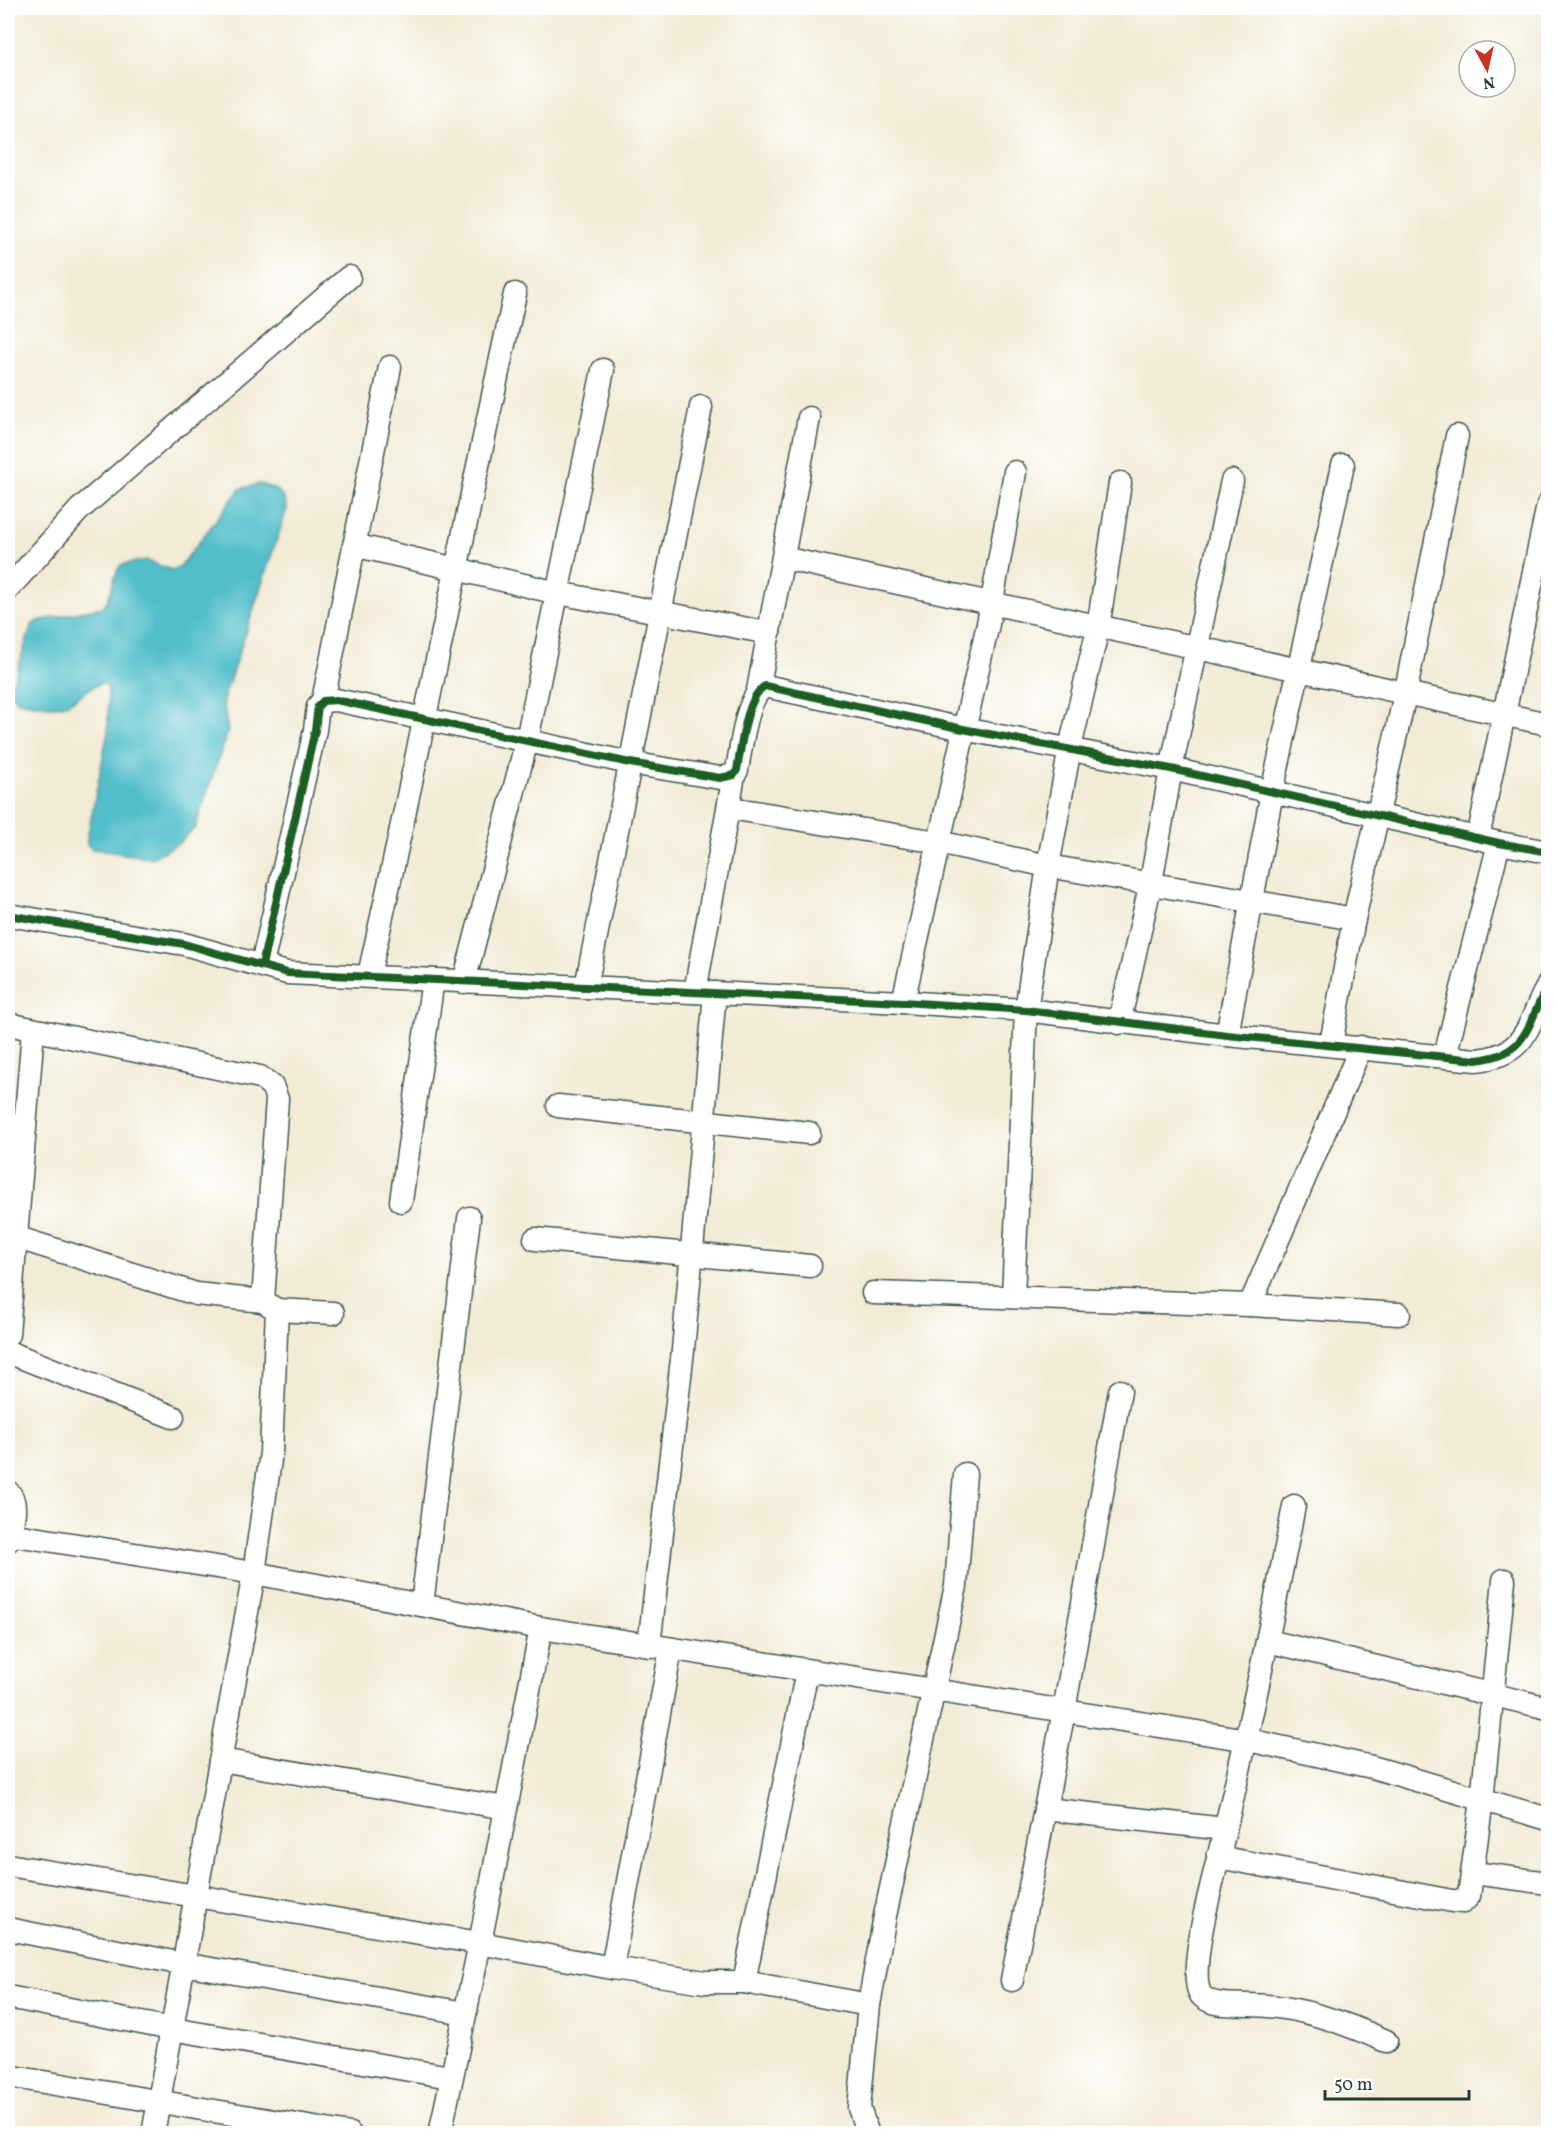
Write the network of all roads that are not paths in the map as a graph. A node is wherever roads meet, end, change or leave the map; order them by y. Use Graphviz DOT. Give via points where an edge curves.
graph roads {
  1 [pos="349,277"];
  2 [pos="515,294"];
  3 [pos="390,367"];
  4 [pos="603,370"];
  5 [pos="701,407"];
  6 [pos="809,418"];
  7 [pos="1457,436"];
  8 [pos="1343,465"];
  9 [pos="1015,472"];
  10 [pos="1232,481"];
  11 [pos="1120,483"];
  12 [pos="1548,505"];
  13 [pos="354,545"];
  14 [pos="783,558"];
  15 [pos="455,567"];
  16 [pos="8,589"];
  17 [pos="558,593"];
  18 [pos="991,601"];
  19 [pos="661,612"];
  20 [pos="1098,627"];
  21 [pos="769,633"];
  22 [pos="1198,650"];
  23 [pos="1300,672"];
  24 [pos="758,690"];
  25 [pos="1405,695"];
  26 [pos="323,701"];
  27 [pos="1506,716"];
  28 [pos="427,718"];
  29 [pos="1548,724"];
  30 [pos="963,729"];
  31 [pos="527,740"];
  32 [pos="1070,748"];
  33 [pos="630,763"];
  34 [pos="1171,769"];
  35 [pos="734,775"];
  36 [pos="1272,792"];
  37 [pos="730,808"];
  38 [pos="1377,814"];
  39 [pos="1489,841"];
  40 [pos="938,842"];
  41 [pos="1548,852"];
  42 [pos="1048,866"];
  43 [pos="1151,882"];
  44 [pos="1252,900"];
  45 [pos="8,915"];
  46 [pos="1354,919"];
  47 [pos="262,965"];
  48 [pos="369,975"];
  49 [pos="433,980"];
  50 [pos="464,982"];
  51 [pos="586,987"];
  52 [pos="705,993"];
  53 [pos="1545,996"];
  54 [pos="903,1002"];
  55 [pos="1026,1010"];
  56 [pos="1119,1023"];
  57 [pos="8,1024"];
  58 [pos="33,1030"];
  59 [pos="1227,1035"];
  60 [pos="1331,1044"];
  61 [pos="1361,1047"];
  62 [pos="1445,1056"];
  63 [pos="558,1106"];
  64 [pos="704,1123"];
  65 [pos="809,1133"];
  66 [pos="401,1201"];
  67 [pos="469,1218"];
  68 [pos="15,1237"];
  69 [pos="535,1239"];
  70 [pos="692,1254"];
  71 [pos="810,1266"];
  72 [pos="873,1293"];
  73 [pos="1012,1297"];
  74 [pos="270,1305"];
  75 [pos="1250,1305"];
  76 [pos="333,1313"];
  77 [pos="1399,1314"];
  78 [pos="8,1334"];
  79 [pos="8,1352"];
  80 [pos="1120,1391"];
  81 [pos="173,1418"];
  82 [pos="965,1473"];
  83 [pos="8,1491"];
  84 [pos="1294,1506"];
  85 [pos="8,1538"];
  86 [pos="254,1573"];
  87 [pos="1504,1580"];
  88 [pos="422,1605"];
  89 [pos="541,1628"];
  90 [pos="1268,1641"];
  91 [pos="649,1646"];
  92 [pos="671,1649"];
  93 [pos="807,1671"];
  94 [pos="933,1691"];
  95 [pos="1493,1694"];
  96 [pos="1548,1708"];
  97 [pos="1064,1711"];
  98 [pos="1248,1740"];
  99 [pos="220,1760"];
  100 [pos="1482,1800"];
  101 [pos="506,1808"];
  102 [pos="1044,1809"];
  103 [pos="1548,1820"];
  104 [pos="1225,1829"];
  105 [pos="1218,1857"];
  106 [pos="8,1865"];
  107 [pos="1474,1873"];
  108 [pos="1548,1883"];
  109 [pos="195,1898"];
  110 [pos="8,1929"];
  111 [pos="480,1943"];
  112 [pos="183,1964"];
  113 [pos="612,1968"];
  114 [pos="1012,1980"];
  115 [pos="744,1982"];
  116 [pos="8,1997"];
  117 [pos="869,2005"];
  118 [pos="465,2013"];
  119 [pos="171,2029"];
  120 [pos="1386,2041"];
  121 [pos="8,2076"];
  122 [pos="450,2077"];
  123 [pos="159,2101"];
  124 [pos="153,2133"];
  125 [pos="350,2133"];
  126 [pos="440,2133"];
  127 [pos="868,2133"];
  1 -- 16 [label="street" via="80,509"];
  2 -- 15 [label="street"];
  3 -- 13 [label="street"];
  4 -- 17 [label="street"];
  5 -- 19 [label="street"];
  6 -- 14 [label="street"];
  7 -- 25 [label="street"];
  8 -- 23 [label="street"];
  9 -- 18 [label="street"];
  10 -- 22 [label="street"];
  11 -- 20 [label="street"];
  12 -- 27 [label="street"];
  13 -- 15 [label="street"];
  13 -- 26 [label="street"];
  14 -- 18 [label="street"];
  14 -- 21 [label="street"];
  15 -- 17 [label="street"];
  15 -- 28 [label="street"];
  17 -- 19 [label="street"];
  17 -- 31 [label="street"];
  18 -- 20 [label="street"];
  18 -- 30 [label="street"];
  19 -- 21 [label="street"];
  19 -- 33 [label="street"];
  20 -- 22 [label="street"];
  20 -- 32 [label="street"];
  21 -- 24 [label="street"];
  22 -- 23 [label="street"];
  22 -- 34 [label="street"];
  23 -- 25 [label="street"];
  23 -- 36 [label="street"];
  24 -- 30 [label="street" via="765,686 783,689"];
  24 -- 35 [label="street"];
  25 -- 27 [label="street"];
  25 -- 38 [label="street"];
  26 -- 28 [label="street" via="336,700"];
  26 -- 47 [label="street" via="318,706"];
  27 -- 29 [label="street"];
  27 -- 39 [label="street"];
  28 -- 31 [label="street"];
  28 -- 48 [label="street"];
  30 -- 32 [label="street"];
  30 -- 40 [label="street"];
  31 -- 33 [label="street"];
  31 -- 50 [label="street"];
  32 -- 34 [label="street"];
  32 -- 42 [label="street"];
  33 -- 35 [label="street" via="720,778"];
  33 -- 51 [label="street"];
  34 -- 36 [label="street"];
  34 -- 43 [label="street"];
  35 -- 37 [label="street"];
  36 -- 38 [label="street"];
  36 -- 44 [label="street"];
  37 -- 40 [label="street"];
  37 -- 52 [label="street"];
  38 -- 39 [label="street"];
  38 -- 46 [label="street"];
  39 -- 41 [label="street"];
  39 -- 62 [label="street"];
  40 -- 42 [label="street"];
  40 -- 54 [label="street"];
  42 -- 43 [label="street"];
  42 -- 55 [label="street"];
  43 -- 44 [label="street"];
  43 -- 56 [label="street"];
  44 -- 46 [label="street"];
  44 -- 59 [label="street"];
  45 -- 47 [label="street" via="184,944"];
  46 -- 60 [label="street"];
  47 -- 48 [label="street" via="287,973"];
  48 -- 49 [label="street"];
  49 -- 50 [label="street"];
  49 -- 66 [label="street"];
  50 -- 51 [label="street"];
  51 -- 52 [label="street"];
  52 -- 54 [label="street"];
  52 -- 64 [label="street"];
  53 -- 62 [label="street" via="1512,1051 1476,1060"];
  54 -- 55 [label="street"];
  55 -- 56 [label="street"];
  55 -- 73 [label="street"];
  56 -- 59 [label="street"];
  57 -- 58 [label="street"];
  58 -- 68 [label="street"];
  58 -- 74 [label="street" via="260,1077 272,1086 277,1099"];
  59 -- 60 [label="street"];
  60 -- 61 [label="street"];
  61 -- 62 [label="street"];
  61 -- 75 [label="street"];
  63 -- 64 [label="street"];
  64 -- 65 [label="street"];
  64 -- 70 [label="street"];
  67 -- 88 [label="street"];
  68 -- 74 [label="street" via="196,1294"];
  68 -- 78 [label="street"];
  69 -- 70 [label="street"];
  70 -- 71 [label="street"];
  70 -- 91 [label="street"];
  72 -- 73 [label="street"];
  73 -- 75 [label="street"];
  74 -- 76 [label="street"];
  74 -- 86 [label="street" via="271,1453"];
  75 -- 77 [label="street"];
  79 -- 81 [label="street"];
  80 -- 97 [label="street"];
  82 -- 94 [label="street" via="956,1586"];
  83 -- 85 [label="street" via="13,1504"];
  84 -- 90 [label="street"];
  85 -- 86 [label="street"];
  86 -- 88 [label="street"];
  86 -- 99 [label="street"];
  87 -- 95 [label="street"];
  88 -- 89 [label="street"];
  89 -- 91 [label="street"];
  89 -- 101 [label="street"];
  90 -- 95 [label="street"];
  90 -- 98 [label="street"];
  91 -- 92 [label="street"];
  92 -- 93 [label="street"];
  92 -- 113 [label="street"];
  93 -- 94 [label="street"];
  93 -- 115 [label="street"];
  94 -- 97 [label="street"];
  94 -- 117 [label="street"];
  95 -- 96 [label="street"];
  95 -- 100 [label="street"];
  97 -- 98 [label="street"];
  97 -- 102 [label="street"];
  98 -- 100 [label="street" via="1372,1767"];
  98 -- 104 [label="street"];
  99 -- 101 [label="street"];
  99 -- 109 [label="street"];
  100 -- 103 [label="street"];
  100 -- 107 [label="street"];
  101 -- 111 [label="street"];
  102 -- 104 [label="street"];
  102 -- 114 [label="street"];
  104 -- 105 [label="street"];
  105 -- 107 [label="street" via="1463,1902 1469,1896"];
  105 -- 120 [label="street" via="1204,1914 1196,1974 1202,1997 1216,2004 1272,2005 1337,2019"];
  106 -- 109 [label="street"];
  107 -- 108 [label="street"];
  109 -- 111 [label="street"];
  109 -- 112 [label="street"];
  110 -- 112 [label="street"];
  111 -- 113 [label="street"];
  111 -- 118 [label="street"];
  112 -- 118 [label="street"];
  112 -- 119 [label="street"];
  113 -- 115 [label="street" via="705,1982"];
  115 -- 117 [label="street"];
  116 -- 119 [label="street"];
  117 -- 127 [label="street" via="859,2108"];
  118 -- 122 [label="street"];
  119 -- 122 [label="street"];
  119 -- 123 [label="street"];
  121 -- 123 [label="street"];
  122 -- 126 [label="street"];
  123 -- 124 [label="street"];
  123 -- 125 [label="street"];
}
